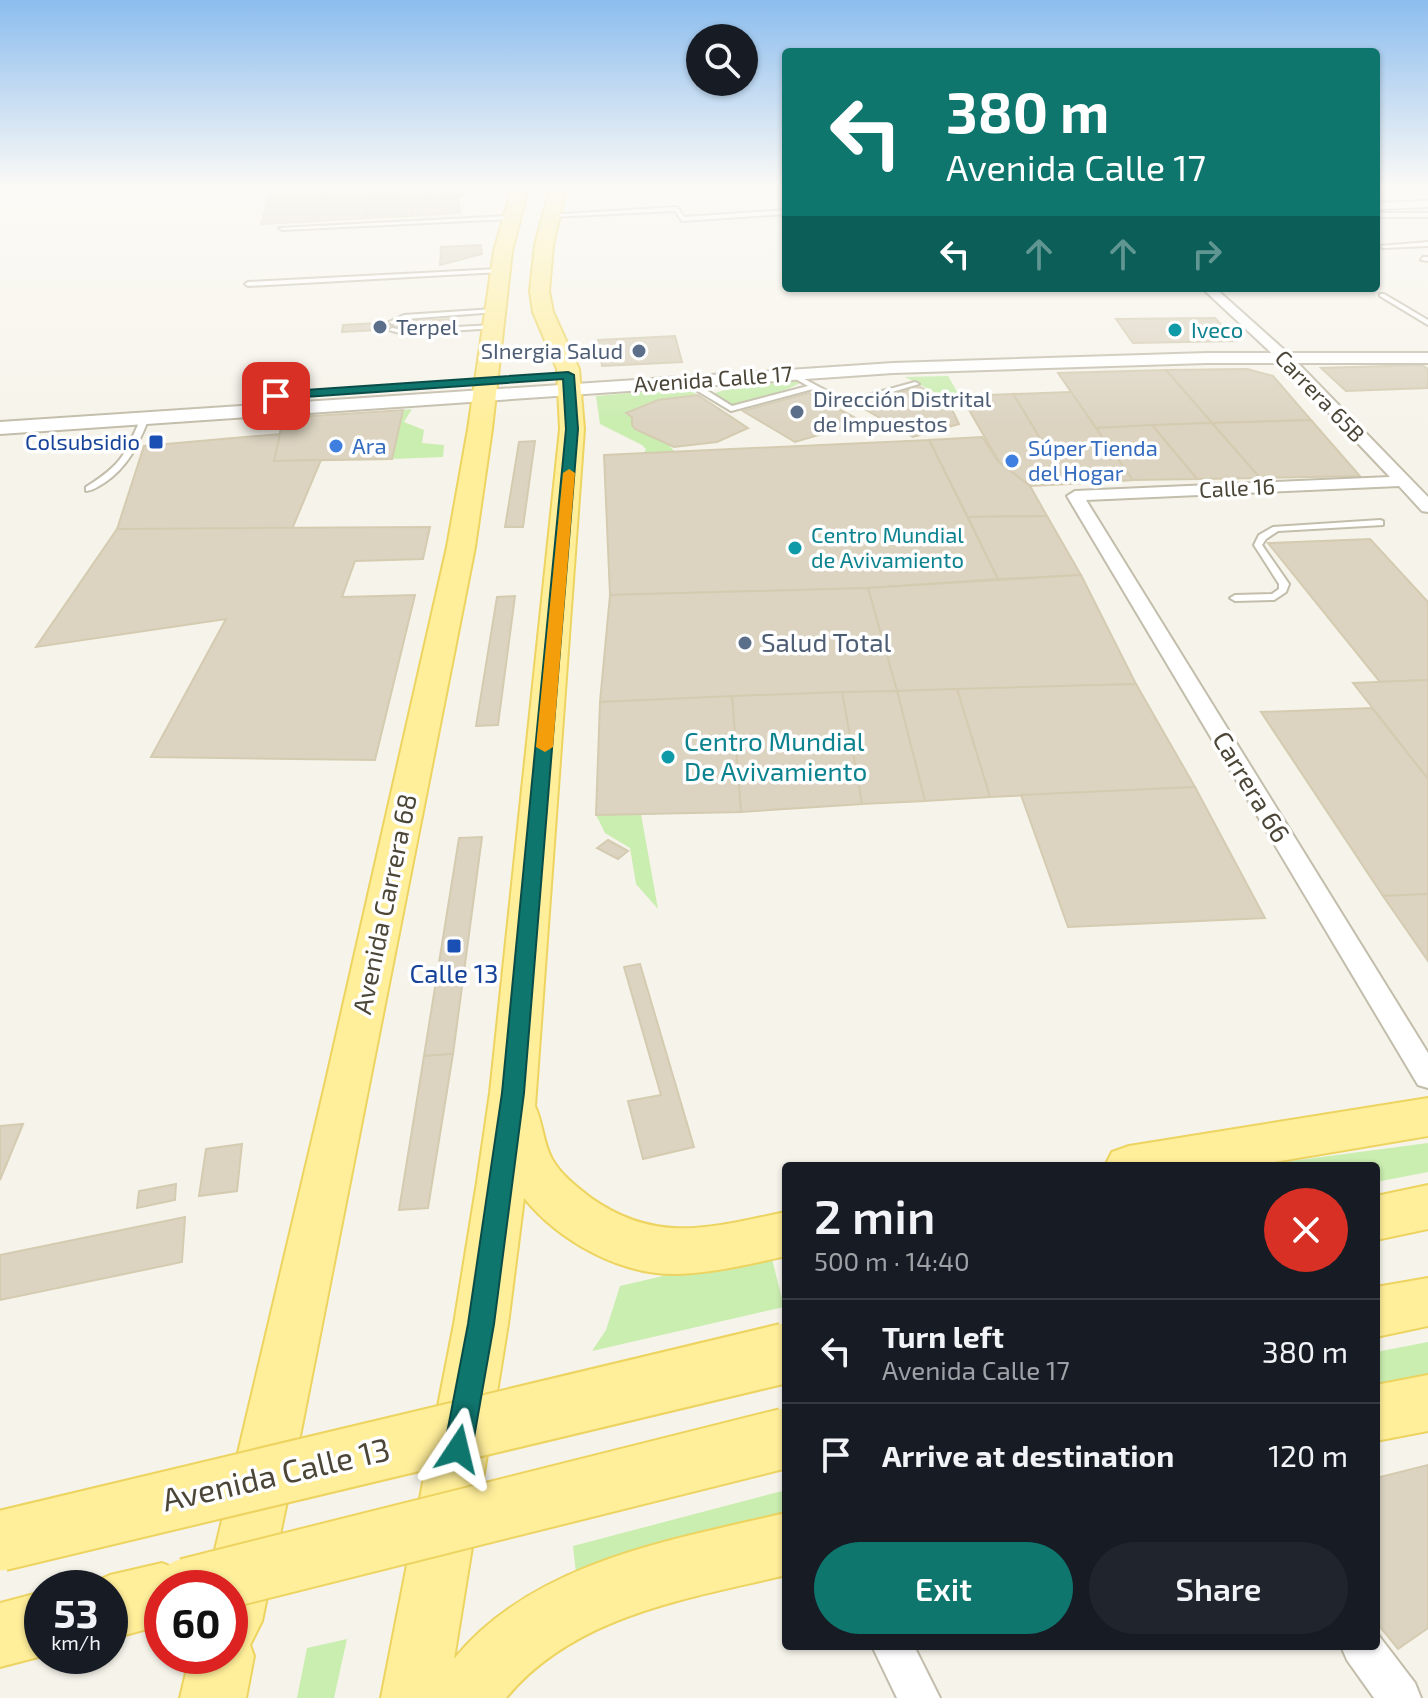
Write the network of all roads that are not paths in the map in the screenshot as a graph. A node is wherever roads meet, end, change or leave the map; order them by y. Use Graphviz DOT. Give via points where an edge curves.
graph roads {
  1 [pos="499,264"];
  2 [pos="541,264"];
  3 [pos="498,271"];
  4 [pos="248,284"];
  5 [pos="1212,292"];
  6 [pos="1382,295"];
  7 [pos="494,319"];
  8 [pos="1428,323"];
  9 [pos="1428,347"];
  10 [pos="1280,353"];
  11 [pos="1428,358"];
  12 [pos="891,362"];
  13 [pos="791,374"];
  14 [pos="569,382"];
  15 [pos="915,384"];
  16 [pos="814,387"];
  17 [pos="486,388"];
  18 [pos="700,390"];
  19 [pos="0,415"];
  20 [pos="145,418"];
  21 [pos="0,428"];
  22 [pos="1400,481"];
  23 [pos="89,489"];
  24 [pos="1075,496"];
  25 [pos="1428,507"];
  26 [pos="1380,523"];
  27 [pos="1235,598"];
  28 [pos="1428,1077"];
  29 [pos="513,1093"];
  30 [pos="1428,1117"];
  31 [pos="1153,1162"];
  32 [pos="1428,1207"];
  33 [pos="1380,1217"];
  34 [pos="782,1235"];
  35 [pos="1428,1302"];
  36 [pos="1380,1311"];
  37 [pos="782,1354"];
  38 [pos="1428,1403"];
  39 [pos="1380,1412"];
  40 [pos="782,1439"];
  41 [pos="0,1541"];
  42 [pos="782,1545"];
  43 [pos="241,1570"];
  44 [pos="248,1573"];
  45 [pos="24,1629"];
  46 [pos="0,1635"];
  47 [pos="894,1650"];
  48 [pos="1364,1650"];
  49 [pos="218,1674"];
  50 [pos="213,1698"];
  51 [pos="414,1698"];
  52 [pos="464,1698"];
  53 [pos="919,1698"];
  54 [pos="1400,1698"];
  1 -- 3 [label="main road, Avenida Carrera 68"];
  2 -- 14 [label="main road" via="543,313 562,349"];
  3 -- 4 [label="lane"];
  3 -- 7 [label="main road, Avenida Carrera 68"];
  5 -- 10 [label="street, Carrera 65B"];
  6 -- 8 [label="lane"];
  7 -- 7 [label="lane" via="403,332 392,326 404,317"];
  7 -- 17 [label="main road, Avenida Carrera 68"];
  9 -- 10 [label="street, Avenida Calle 17"];
  10 -- 11 [label="street, Avenida Calle 17"];
  10 -- 12 [label="street, Avenida Calle 17"];
  10 -- 22 [label="street, Carrera 65B"];
  12 -- 13 [label="street, Avenida Calle 17"];
  12 -- 14 [label="street, Avenida Calle 17"];
  13 -- 14 [label="street, Avenida Calle 17"];
  13 -- 16 [label="lane"];
  14 -- 17 [label="street, Avenida Calle 17"];
  14 -- 29 [label="main road" via="568,482"];
  15 -- 16 [label="lane" via="845,404"];
  16 -- 18 [label="lane" via="731,409"];
  17 -- 19 [label="street, Avenida Calle 17"];
  17 -- 20 [label="street, Avenida Calle 17"];
  17 -- 43 [label="main road, Avenida Carrera 68" via="461,545"];
  20 -- 21 [label="street, Avenida Calle 17"];
  20 -- 23 [label="lane" via="118,471"];
  22 -- 24 [label="street, Calle 16"];
  22 -- 25 [label="street, Carrera 65B"];
  24 -- 28 [label="street, Carrera 66"];
  26 -- 27 [label="lane" via="1276,529 1258,545 1283,590 1274,597"];
  29 -- 34 [label="main road" via="525,1160 540,1182 582,1221 614,1241 649,1251 689,1252"];
  29 -- 51 [label="main road" via="481,1324"];
  30 -- 31 [label="main road"];
  32 -- 33 [label="main road"];
  35 -- 36 [label="main road"];
  37 -- 41 [label="main road, Avenida Calle 13, bridge"];
  38 -- 39 [label="main road"];
  40 -- 44 [label="main road, bridge"];
  42 -- 52 [label="main road" via="593,1597 530,1633 496,1660"];
  45 -- 46 [label="main road"];
  47 -- 53 [label="street"];
  48 -- 54 [label="street"];
  49 -- 50 [label="main road"];
}
